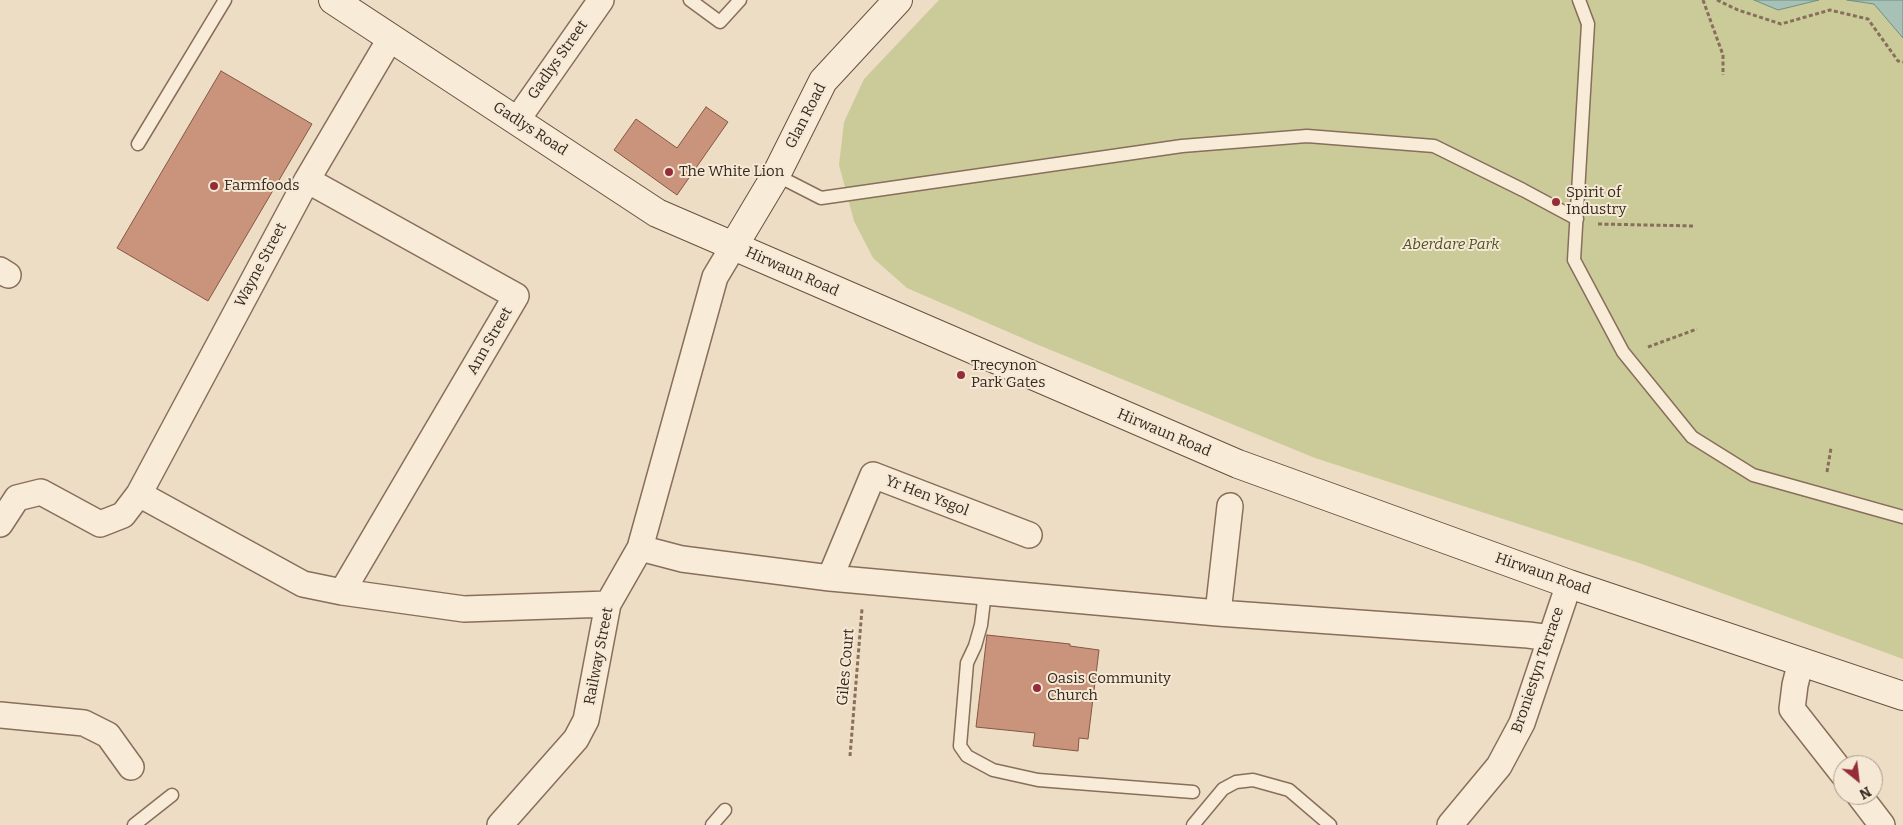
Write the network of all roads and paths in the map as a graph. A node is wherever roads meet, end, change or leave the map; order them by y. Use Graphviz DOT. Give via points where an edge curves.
graph roads {
  1 [pos="225,0"];
  2 [pos="333,0"];
  3 [pos="601,0"];
  4 [pos="690,0"];
  5 [pos="740,0"];
  6 [pos="898,0"];
  7 [pos="1579,0"];
  8 [pos="1703,0"];
  9 [pos="1717,0"];
  10 [pos="390,39"];
  11 [pos="1903,62"];
  12 [pos="1722,75"];
  13 [pos="517,120"];
  14 [pos="138,144"];
  15 [pos="776,176"];
  16 [pos="307,180"];
  17 [pos="1576,221"];
  18 [pos="1695,226"];
  19 [pos="733,247"];
  20 [pos="1697,329"];
  21 [pos="1625,355"];
  22 [pos="139,494"];
  23 [pos="1230,506"];
  24 [pos="1903,516"];
  25 [pos="0,524"];
  26 [pos="1029,535"];
  27 [pos="640,548"];
  28 [pos="830,578"];
  29 [pos="865,580"];
  30 [pos="1569,584"];
  31 [pos="342,592"];
  32 [pos="985,592"];
  33 [pos="608,604"];
  34 [pos="1218,613"];
  35 [pos="1551,638"];
  36 [pos="1801,661"];
  37 [pos="1903,696"];
  38 [pos="0,714"];
  39 [pos="850,756"];
  40 [pos="1833,761"];
  41 [pos="131,766"];
  42 [pos="1193,792"];
  43 [pos="172,795"];
  44 [pos="1867,805"];
  45 [pos="724,810"];
  46 [pos="134,825"];
  47 [pos="500,825"];
  48 [pos="712,825"];
  49 [pos="1194,825"];
  50 [pos="1330,825"];
  51 [pos="1450,825"];
  52 [pos="1882,825"];
  1 -- 14 [label="lane"];
  2 -- 10 [label="main road, Gadlys Road"];
  3 -- 13 [label="street, Gadlys Street"];
  4 -- 5 [label="lane" via="720,22"];
  6 -- 15 [label="main road, Glan Road" via="823,82"];
  7 -- 17 [label="lane" via="1588,24"];
  8 -- 12 [label="path" via="1723,55"];
  9 -- 11 [label="path" via="1781,24 1830,10 1868,19 1898,61"];
  10 -- 13 [label="main road, Gadlys Road"];
  10 -- 16 [label="street, Wayne Street"];
  13 -- 19 [label="main road, Gadlys Road" via="657,213"];
  15 -- 17 [label="lane" via="821,198 1182,146 1307,136 1434,146 1523,190"];
  15 -- 19 [label="main road, Glan Road"];
  16 -- 22 [label="street, Wayne Street"];
  16 -- 31 [label="street, Ann Street" via="516,296"];
  17 -- 18 [label="path"];
  17 -- 21 [label="lane" via="1574,260"];
  19 -- 27 [label="street, Hirwaun Road" via="715,277"];
  19 -- 30 [label="main road, Hirwaun Road" via="1238,464"];
  20 -- 21 [label="path"];
  21 -- 24 [label="lane" via="1692,437 1753,475"];
  22 -- 25 [label="street, Wayne Street" via="123,514 100,524 41,492 17,498"];
  22 -- 31 [label="street" via="303,584"];
  23 -- 34 [label="street"];
  26 -- 28 [label="street, Yr Hen Ysgol" via="873,475"];
  27 -- 28 [label="street" via="682,559"];
  27 -- 33 [label="street, Railway Street"];
  28 -- 29 [label="street"];
  29 -- 32 [label="street"];
  29 -- 39 [label="path, Giles Court"];
  30 -- 35 [label="street, Broniestyn Terrace"];
  30 -- 36 [label="main road, Hirwaun Road"];
  31 -- 33 [label="street" via="464,609"];
  32 -- 34 [label="street"];
  32 -- 42 [label="lane" via="981,625 967,663 960,746 967,756 993,770 1038,780"];
  33 -- 47 [label="street, Railway Street" via="586,720 576,739"];
  34 -- 35 [label="street"];
  35 -- 51 [label="street, Broniestyn Terrace" via="1518,732 1499,766"];
  36 -- 37 [label="main road, Hirwaun Road"];
  36 -- 40 [label="street" via="1792,709"];
  38 -- 41 [label="street" via="84,723 108,735"];
  43 -- 46 [label="lane"];
  44 -- 52 [label="street"];
  45 -- 48 [label="lane"];
  49 -- 50 [label="lane" via="1223,789 1236,782 1252,780 1289,790"];
}
